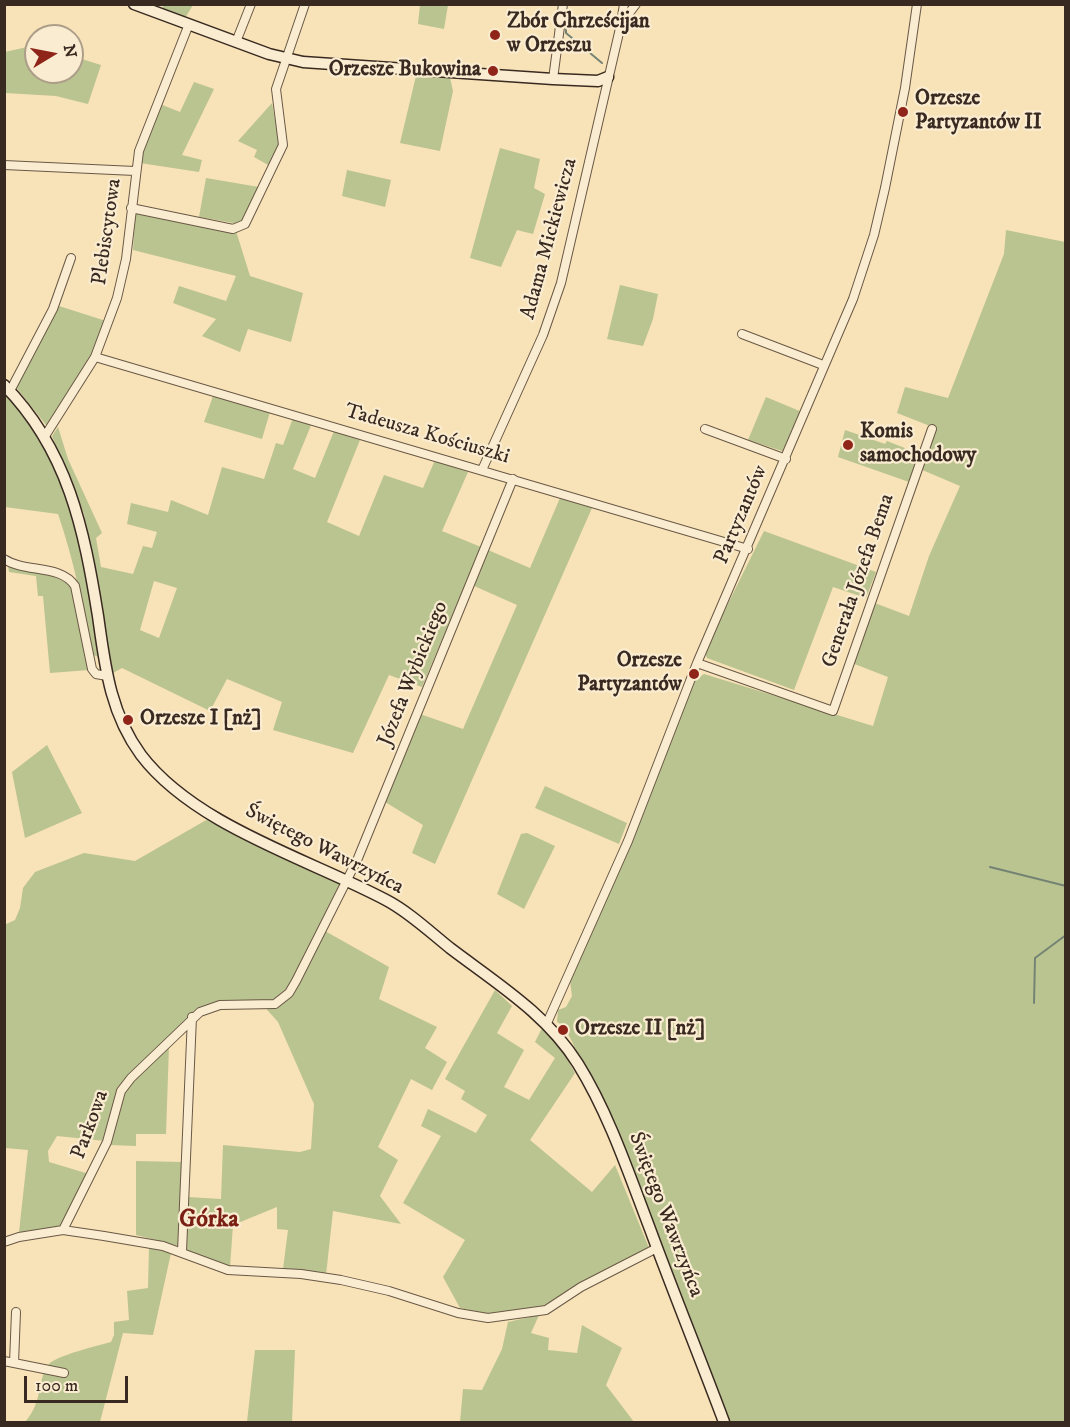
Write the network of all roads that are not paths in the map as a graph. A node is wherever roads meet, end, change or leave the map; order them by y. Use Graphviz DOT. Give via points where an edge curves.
graph roads {
  1 [pos="134,4"];
  2 [pos="251,4"];
  3 [pos="305,4"];
  4 [pos="563,4"];
  5 [pos="624,4"];
  6 [pos="636,4"];
  7 [pos="917,4"];
  8 [pos="189,24"];
  9 [pos="621,24"];
  10 [pos="236,42"];
  11 [pos="285,58"];
  12 [pos="608,77"];
  13 [pos="552,79"];
  14 [pos="4,165"];
  15 [pos="135,171"];
  16 [pos="131,208"];
  17 [pos="71,258"];
  18 [pos="742,334"];
  19 [pos="95,357"];
  20 [pos="824,365"];
  21 [pos="7,388"];
  22 [pos="705,429"];
  23 [pos="932,429"];
  24 [pos="45,436"];
  25 [pos="786,459"];
  26 [pos="482,470"];
  27 [pos="513,479"];
  28 [pos="748,549"];
  29 [pos="4,560"];
  30 [pos="696,663"];
  31 [pos="107,676"];
  32 [pos="346,881"];
  33 [pos="192,1017"];
  34 [pos="547,1023"];
  35 [pos="63,1230"];
  36 [pos="4,1242"];
  37 [pos="657,1248"];
  38 [pos="182,1251"];
  39 [pos="16,1312"];
  40 [pos="4,1361"];
  41 [pos="14,1363"];
  42 [pos="64,1373"];
  43 [pos="724,1422"];
  1 -- 8 [label="street"];
  2 -- 10 [label="street"];
  3 -- 11 [label="street"];
  4 -- 13 [label="street"];
  5 -- 9 [label="street, Adama Mickiewicza"];
  6 -- 9 [label="street"];
  7 -- 20 [label="street, Partyzantów" via="906,88 874,235 853,299"];
  8 -- 10 [label="street"];
  8 -- 15 [label="street, Plebiscytowa" via="139,151"];
  9 -- 12 [label="street, Adama Mickiewicza"];
  10 -- 11 [label="street"];
  11 -- 13 [label="street"];
  11 -- 16 [label="street" via="275,97 283,145 242,226 233,229"];
  12 -- 13 [label="street" via="598,81"];
  12 -- 26 [label="street, Adama Mickiewicza" via="561,283 543,335"];
  14 -- 15 [label="street"];
  15 -- 16 [label="street, Plebiscytowa"];
  16 -- 19 [label="street, Plebiscytowa" via="117,298"];
  17 -- 21 [label="street" via="53,309"];
  18 -- 20 [label="street"];
  19 -- 24 [label="street, Plebiscytowa"];
  19 -- 26 [label="street, Tadeusza Kościuszki"];
  20 -- 25 [label="street, Partyzantów"];
  21 -- 24 [label="street, Świętego Wawrzyńca"];
  22 -- 25 [label="street"];
  23 -- 30 [label="street, Generała Józefa Bema" via="833,711"];
  24 -- 31 [label="street, Świętego Wawrzyńca" via="82,528"];
  25 -- 28 [label="street, Partyzantów"];
  26 -- 27 [label="street, Tadeusza Kościuszki"];
  27 -- 28 [label="street, Tadeusza Kościuszki"];
  27 -- 32 [label="street, Józefa Wybickiego"];
  28 -- 30 [label="street, Partyzantów"];
  29 -- 31 [label="street" via="71,580 92,669"];
  30 -- 34 [label="street, Partyzantów" via="628,841"];
  31 -- 32 [label="street, Świętego Wawrzyńca" via="122,725 162,779 239,829"];
  32 -- 33 [label="street, Parkowa" via="296,981 281,1000 268,1006 220,1005"];
  32 -- 34 [label="street, Świętego Wawrzyńca" via="388,901"];
  33 -- 35 [label="street, Parkowa" via="121,1091 107,1142"];
  33 -- 38 [label="street"];
  34 -- 37 [label="street, Świętego Wawrzyńca" via="584,1075 613,1135"];
  35 -- 36 [label="street"];
  35 -- 38 [label="street"];
  37 -- 38 [label="street" via="581,1287 546,1310 497,1318 458,1313 341,1280 228,1270"];
  37 -- 43 [label="street, Świętego Wawrzyńca"];
  39 -- 41 [label="street"];
  40 -- 41 [label="street"];
  41 -- 42 [label="street"];
}
